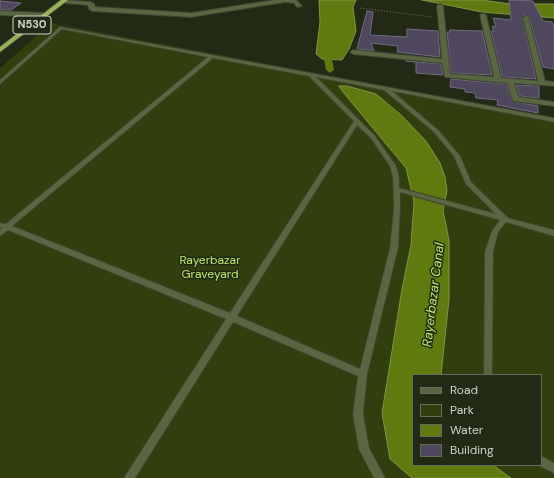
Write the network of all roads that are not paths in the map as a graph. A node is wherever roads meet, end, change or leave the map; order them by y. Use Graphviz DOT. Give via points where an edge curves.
graph roads {
  1 [pos="64,1"];
  2 [pos="299,6"];
  3 [pos="440,6"];
  4 [pos="0,13"];
  5 [pos="45,15"];
  6 [pos="483,15"];
  7 [pos="526,17"];
  8 [pos="0,50"];
  9 [pos="353,52"];
  10 [pos="212,56"];
  11 [pos="446,61"];
  12 [pos="310,74"];
  13 [pos="498,81"];
  14 [pos="510,82"];
  15 [pos="0,83"];
  16 [pos="542,83"];
  17 [pos="554,84"];
  18 [pos="385,88"];
  19 [pos="554,104"];
  20 [pos="554,120"];
  21 [pos="357,121"];
  22 [pos="397,189"];
  23 [pos="505,219"];
  24 [pos="4,226"];
  25 [pos="0,233"];
  26 [pos="554,233"];
  27 [pos="231,317"];
  28 [pos="362,374"];
  29 [pos="488,374"];
  30 [pos="542,462"];
  31 [pos="554,468"];
  32 [pos="129,478"];
  33 [pos="380,478"];
  1 -- 2 [label="street" via="91,4 92,9 191,15 285,0 296,2"];
  1 -- 5 [label="highway, N530"];
  3 -- 11 [label="street"];
  4 -- 5 [label="street"];
  5 -- 8 [label="highway, N530"];
  6 -- 13 [label="street"];
  7 -- 16 [label="street"];
  9 -- 11 [label="street"];
  10 -- 12 [label="lane"];
  10 -- 15 [label="lane" via="61,28"];
  10 -- 24 [label="lane"];
  11 -- 13 [label="street" via="447,76"];
  12 -- 18 [label="lane"];
  12 -- 21 [label="lane"];
  13 -- 14 [label="street"];
  14 -- 16 [label="street"];
  14 -- 19 [label="street" via="516,99"];
  16 -- 17 [label="street"];
  18 -- 20 [label="lane"];
  18 -- 23 [label="lane" via="436,130 457,156 468,183"];
  21 -- 22 [label="lane" via="373,137 392,166"];
  21 -- 27 [label="lane"];
  22 -- 23 [label="lane"];
  22 -- 28 [label="lane" via="394,248"];
  23 -- 26 [label="lane"];
  23 -- 29 [label="lane" via="495,231 490,252"];
  24 -- 25 [label="lane"];
  24 -- 27 [label="lane"];
  27 -- 28 [label="lane"];
  27 -- 32 [label="lane"];
  28 -- 33 [label="lane" via="358,414 364,449"];
  30 -- 31 [label="lane"];
}
